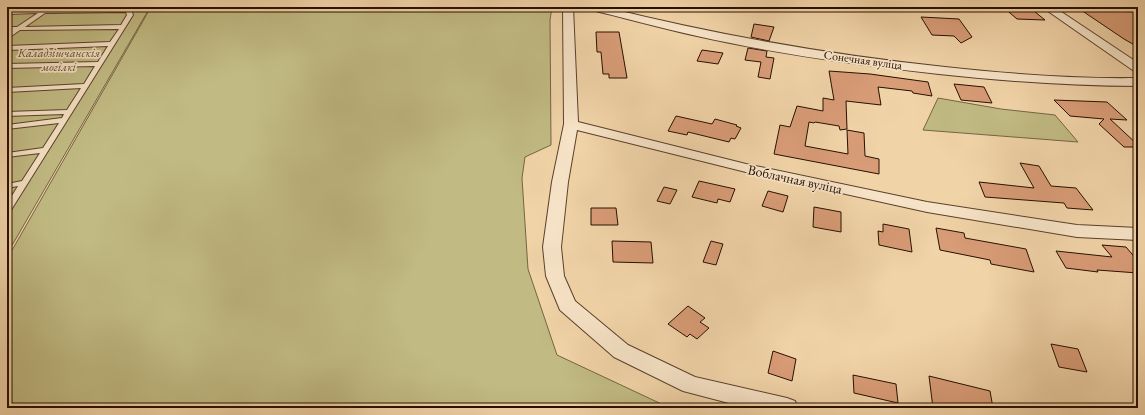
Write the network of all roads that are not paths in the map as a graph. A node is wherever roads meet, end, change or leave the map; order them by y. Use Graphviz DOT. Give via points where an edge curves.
graph roads {
  1 [pos="50,7"];
  2 [pos="568,7"];
  3 [pos="592,7"];
  4 [pos="1047,7"];
  5 [pos="128,8"];
  6 [pos="44,11"];
  7 [pos="7,12"];
  8 [pos="123,27"];
  9 [pos="19,28"];
  10 [pos="7,29"];
  11 [pos="7,37"];
  12 [pos="112,44"];
  13 [pos="7,48"];
  14 [pos="99,64"];
  15 [pos="7,66"];
  16 [pos="1138,68"];
  17 [pos="1138,82"];
  18 [pos="85,86"];
  19 [pos="7,90"];
  20 [pos="69,112"];
  21 [pos="7,114"];
  22 [pos="64,120"];
  23 [pos="571,124"];
  24 [pos="7,127"];
  25 [pos="45,150"];
  26 [pos="7,155"];
  27 [pos="24,183"];
  28 [pos="7,186"];
  29 [pos="7,210"];
  30 [pos="1138,234"];
  31 [pos="787,408"];
  1 -- 6 [label="lane"];
  2 -- 23 [label="street"];
  3 -- 17 [label="street, Сонечная вуліца" via="711,36 913,68 1011,78 1098,83"];
  4 -- 16 [label="street"];
  5 -- 6 [label="lane"];
  5 -- 8 [label="lane" via="130,15"];
  6 -- 7 [label="lane"];
  6 -- 9 [label="lane"];
  8 -- 9 [label="lane"];
  8 -- 12 [label="lane"];
  9 -- 10 [label="lane"];
  9 -- 11 [label="lane"];
  12 -- 13 [label="lane"];
  12 -- 14 [label="lane"];
  14 -- 15 [label="lane"];
  14 -- 18 [label="lane"];
  18 -- 19 [label="lane"];
  18 -- 20 [label="lane"];
  20 -- 21 [label="lane"];
  20 -- 22 [label="lane"];
  22 -- 24 [label="lane"];
  22 -- 25 [label="lane"];
  23 -- 30 [label="street, Воблачная вуліца" via="746,168 927,207 1077,230"];
  23 -- 31 [label="street" via="560,182 552,247 555,276 567,305 621,351 691,385"];
  25 -- 26 [label="lane"];
  25 -- 27 [label="lane"];
  27 -- 28 [label="lane"];
  27 -- 29 [label="lane"];
}
